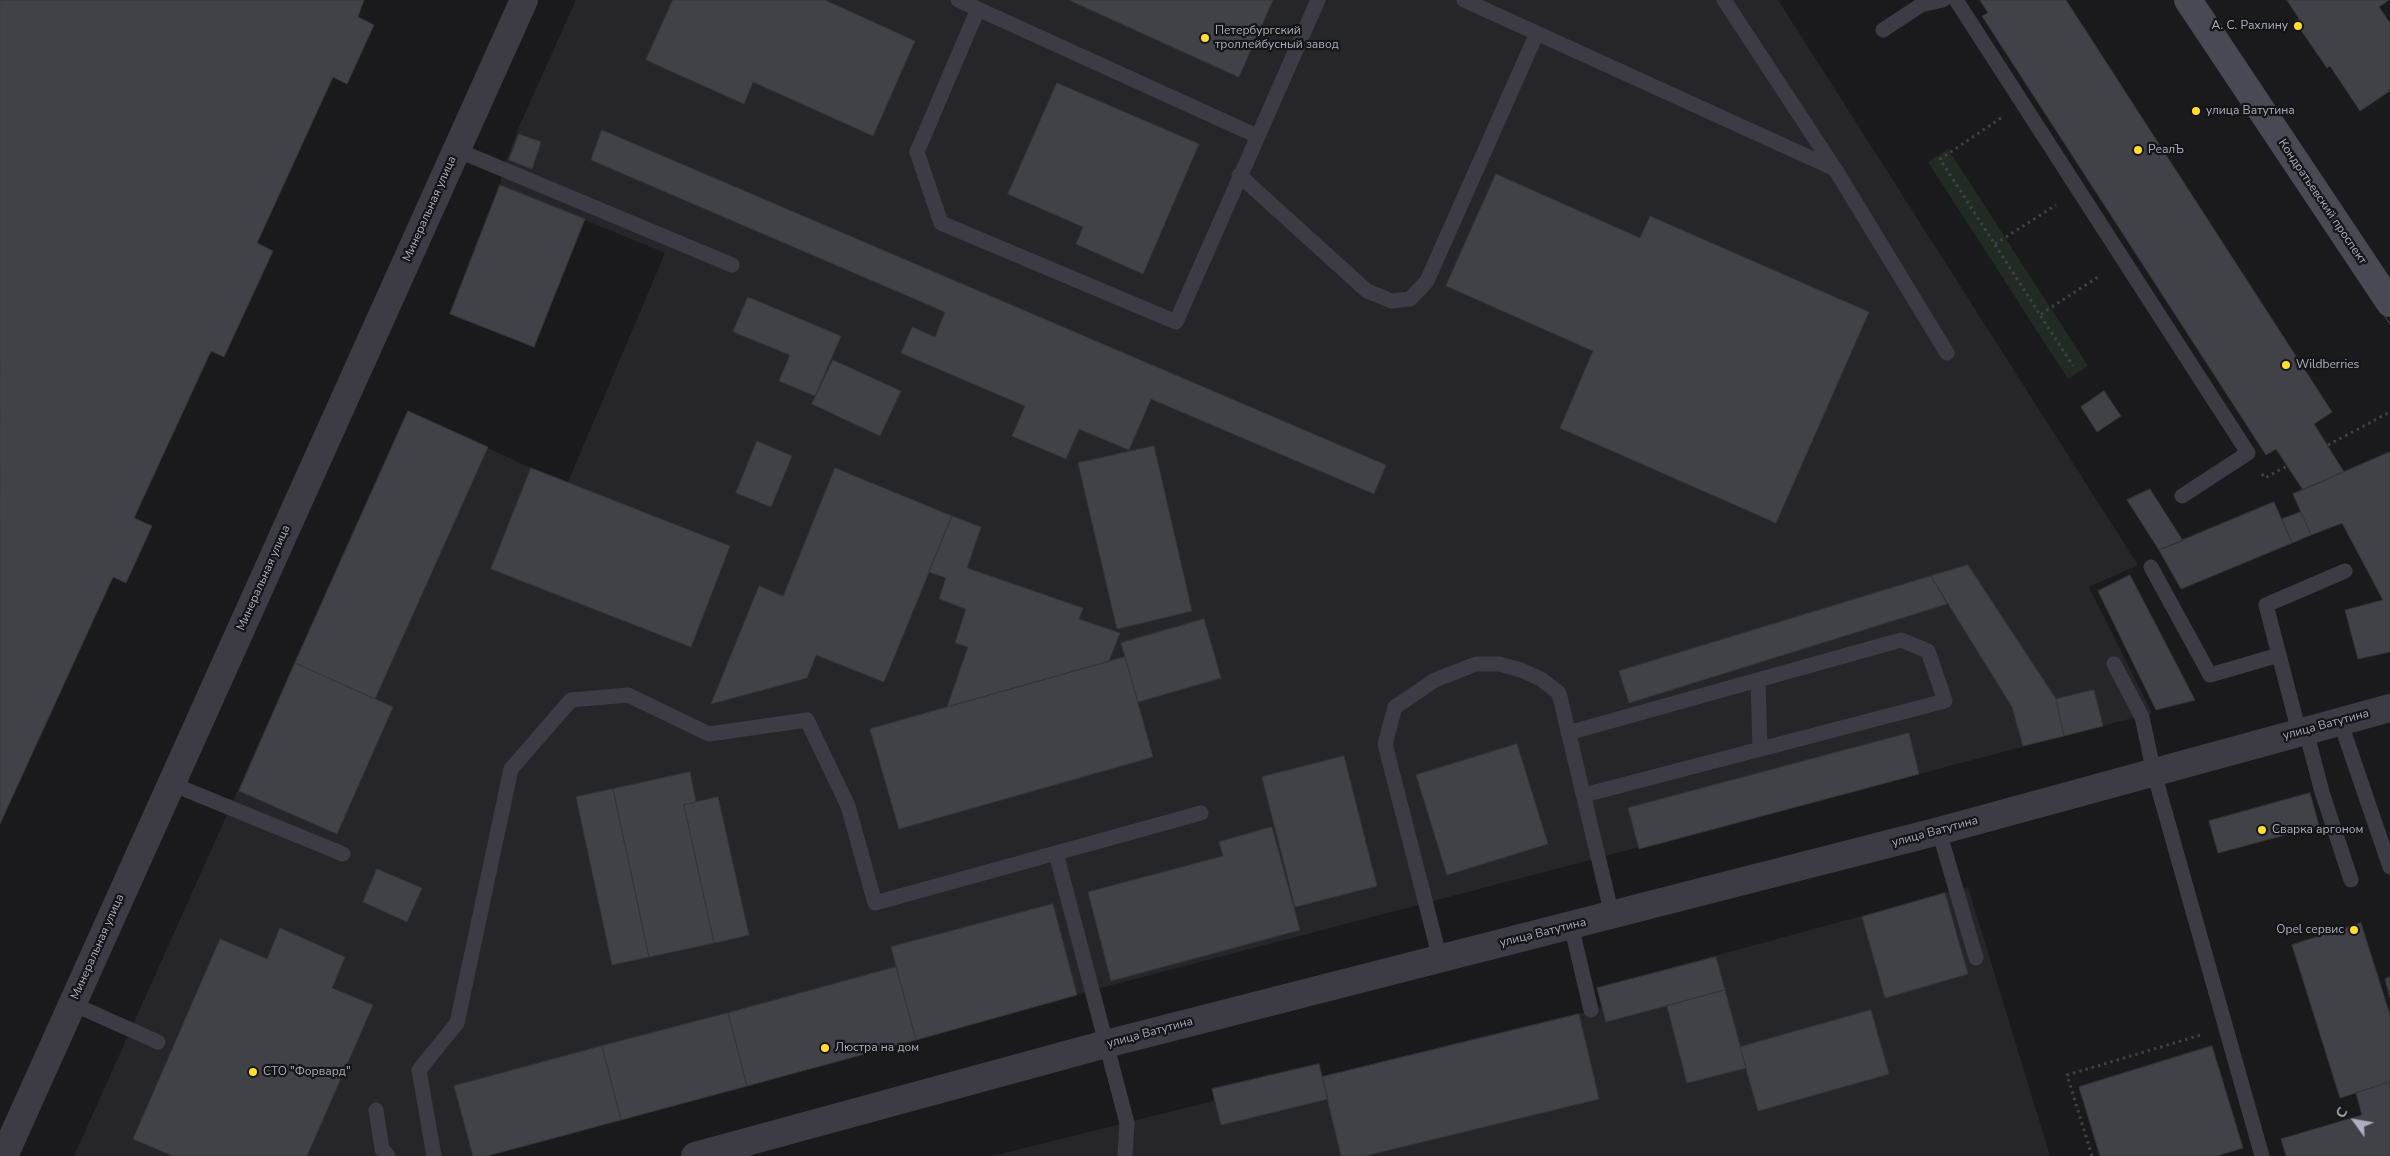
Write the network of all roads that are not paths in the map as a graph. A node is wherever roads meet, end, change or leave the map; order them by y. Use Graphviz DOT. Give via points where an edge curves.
graph roads {
  1 [pos="524,0"];
  2 [pos="958,0"];
  3 [pos="1318,0"];
  4 [pos="1464,0"];
  5 [pos="1724,0"];
  6 [pos="1943,0"];
  7 [pos="1956,0"];
  8 [pos="2188,0"];
  9 [pos="978,9"];
  10 [pos="1883,30"];
  11 [pos="1538,33"];
  12 [pos="1257,136"];
  13 [pos="457,150"];
  14 [pos="1835,169"];
  15 [pos="1240,175"];
  16 [pos="732,265"];
  17 [pos="2390,303"];
  18 [pos="1947,353"];
  19 [pos="2182,496"];
  20 [pos="2151,567"];
  21 [pos="2345,571"];
  22 [pos="2279,655"];
  23 [pos="2114,664"];
  24 [pos="1758,681"];
  25 [pos="2390,708"];
  26 [pos="2340,721"];
  27 [pos="2302,732"];
  28 [pos="1568,733"];
  29 [pos="1760,749"];
  30 [pos="2154,773"];
  31 [pos="172,784"];
  32 [pos="1584,795"];
  33 [pos="1201,813"];
  34 [pos="1939,831"];
  35 [pos="1056,853"];
  36 [pos="344,854"];
  37 [pos="2390,867"];
  38 [pos="2351,880"];
  39 [pos="1612,914"];
  40 [pos="1571,925"];
  41 [pos="1976,958"];
  42 [pos="1440,959"];
  43 [pos="73,1004"];
  44 [pos="1591,1010"];
  45 [pos="158,1042"];
  46 [pos="1106,1044"];
  47 [pos="376,1110"];
  48 [pos="4,1156"];
  49 [pos="388,1156"];
  50 [pos="434,1156"];
  51 [pos="695,1156"];
  52 [pos="1125,1156"];
  53 [pos="2262,1156"];
  1 -- 13 [label="street, Минеральная улица"];
  2 -- 9 [label="lane"];
  3 -- 12 [label="lane"];
  4 -- 11 [label="lane"];
  5 -- 14 [label="lane"];
  6 -- 10 [label="lane" via="1921,5"];
  7 -- 19 [label="lane" via="2248,453"];
  8 -- 17 [label="main road, Кондратьевский проспект"];
  9 -- 12 [label="lane"];
  9 -- 15 [label="lane" via="917,152 941,223 1176,322"];
  11 -- 14 [label="lane"];
  11 -- 15 [label="lane" via="1427,281 1410,300 1392,300 1367,291"];
  12 -- 15 [label="lane"];
  13 -- 16 [label="lane"];
  13 -- 31 [label="street, Минеральная улица"];
  14 -- 18 [label="lane"];
  20 -- 22 [label="lane" via="2210,675"];
  21 -- 22 [label="lane" via="2266,605"];
  22 -- 27 [label="lane"];
  23 -- 30 [label="lane" via="2142,717"];
  24 -- 28 [label="lane"];
  24 -- 29 [label="lane"];
  24 -- 29 [label="lane" via="1902,640 1928,650 1945,701"];
  25 -- 26 [label="street, улица Ватутина"];
  26 -- 27 [label="street, улица Ватутина"];
  26 -- 37 [label="lane"];
  27 -- 30 [label="street, улица Ватутина"];
  27 -- 38 [label="lane"];
  28 -- 32 [label="lane"];
  28 -- 42 [label="lane" via="1559,693 1541,679 1498,664 1476,664 1435,680 1395,707 1385,744"];
  29 -- 32 [label="lane"];
  30 -- 34 [label="street, улица Ватутина"];
  30 -- 53 [label="lane"];
  31 -- 36 [label="lane"];
  31 -- 43 [label="street, Минеральная улица"];
  32 -- 39 [label="lane"];
  33 -- 35 [label="lane"];
  34 -- 39 [label="street, улица Ватутина"];
  34 -- 41 [label="lane"];
  35 -- 46 [label="lane"];
  35 -- 50 [label="lane" via="876,904 848,806 807,720 709,734 628,695 571,700 511,769 457,1023 419,1070"];
  39 -- 40 [label="street, улица Ватутина"];
  40 -- 42 [label="street, улица Ватутина"];
  40 -- 44 [label="lane"];
  42 -- 46 [label="street, улица Ватутина"];
  43 -- 45 [label="lane"];
  43 -- 48 [label="street, Минеральная улица"];
  46 -- 51 [label="street, улица Ватутина"];
  46 -- 52 [label="lane" via="1127,1123"];
  47 -- 49 [label="lane" via="382,1149"];
}
